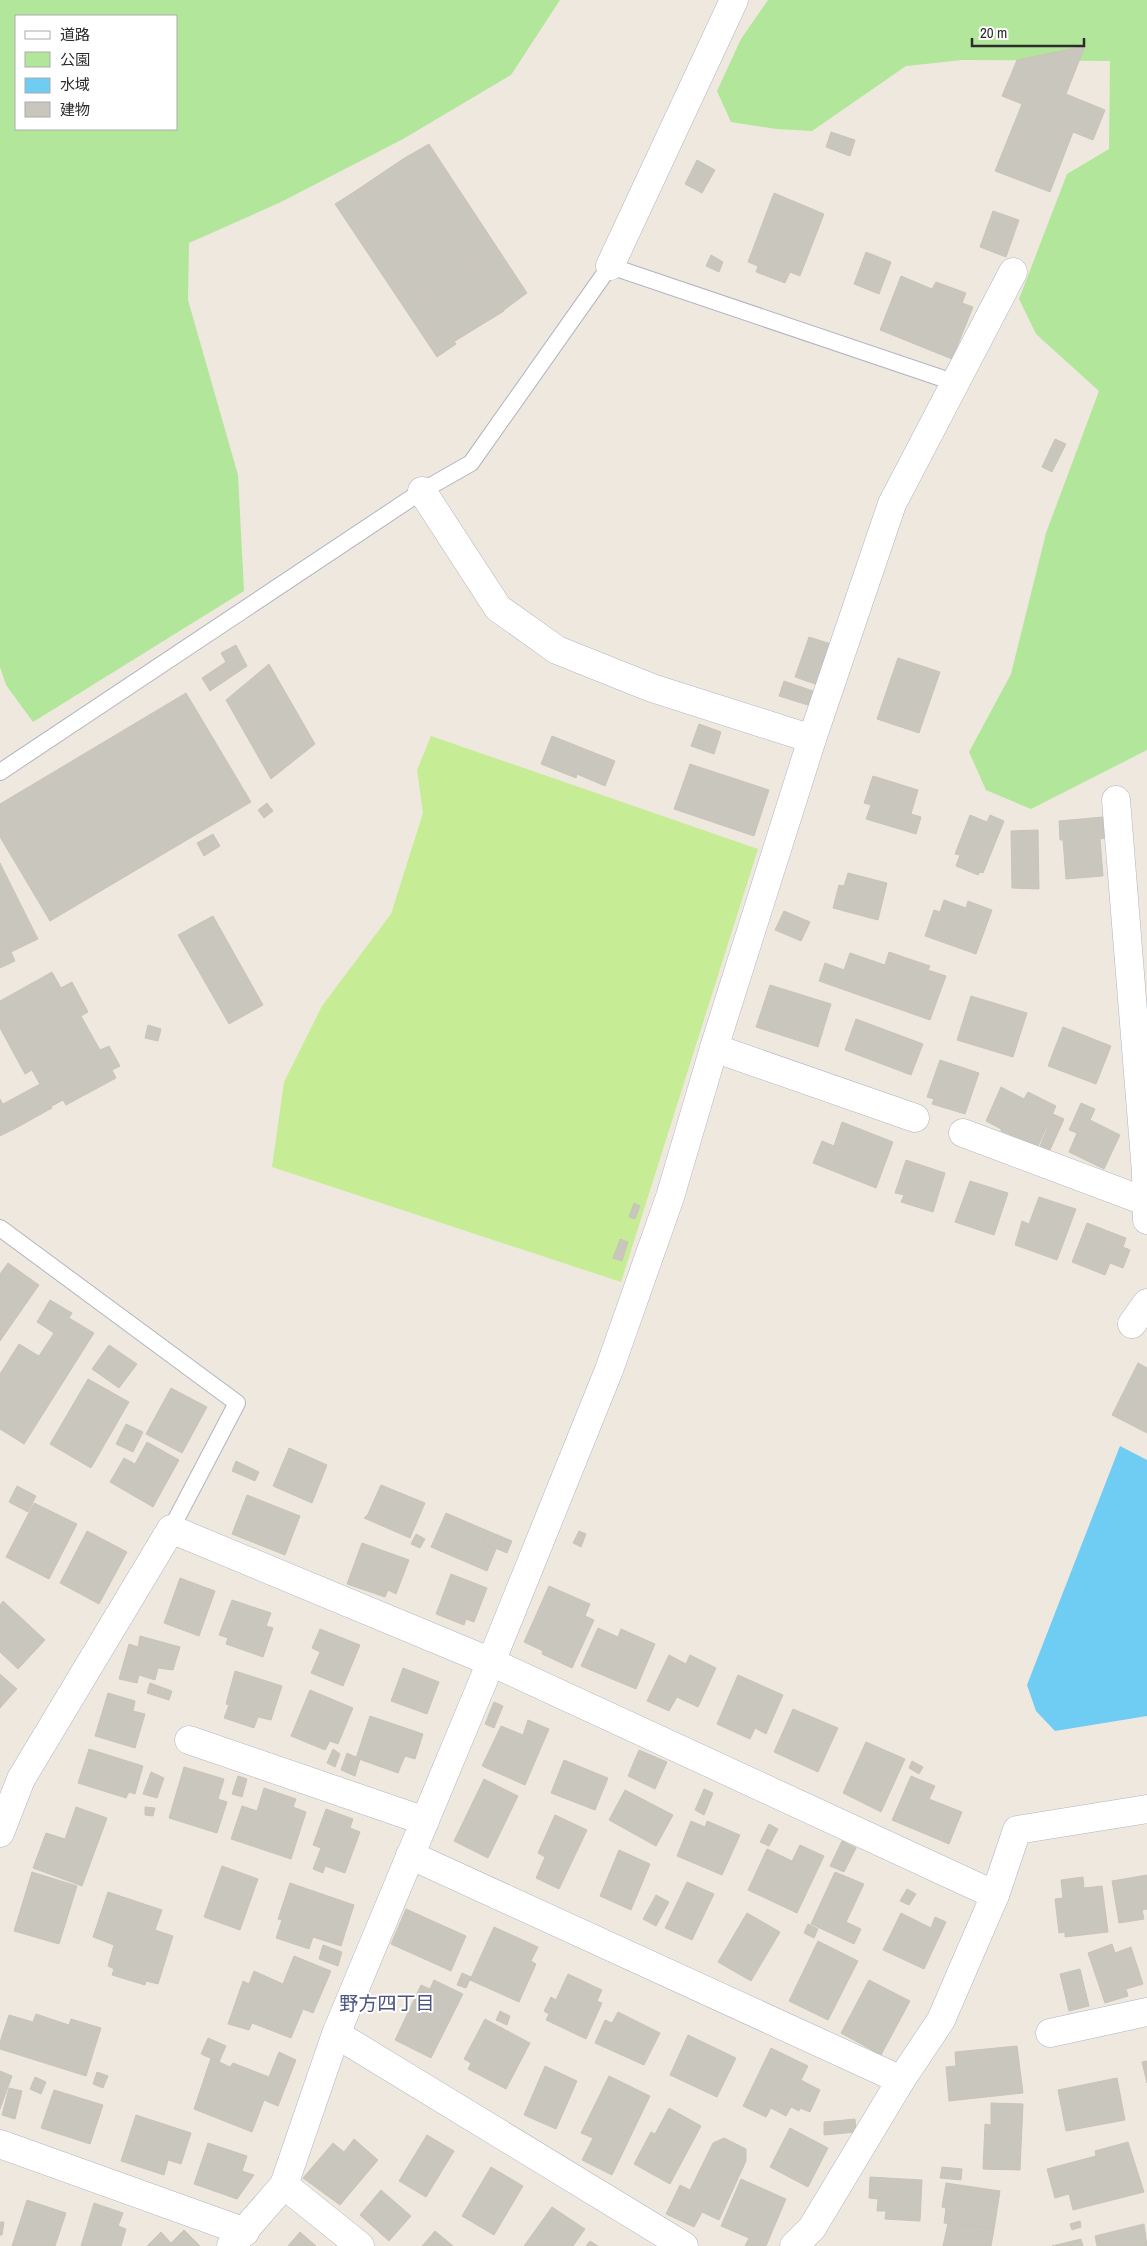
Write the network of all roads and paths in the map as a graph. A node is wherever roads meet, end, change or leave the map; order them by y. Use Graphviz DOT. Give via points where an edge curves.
graph roads {
  1 [pos="734,0"];
  2 [pos="610,266"];
  3 [pos="1013,272"];
  4 [pos="954,382"];
  5 [pos="422,491"];
  6 [pos="812,739"];
  7 [pos="0,772"];
  8 [pos="1116,800"];
  9 [pos="714,1048"];
  10 [pos="915,1118"];
  11 [pos="963,1133"];
  12 [pos="1146,1173"];
  13 [pos="1147,1202"];
  14 [pos="1147,1220"];
  15 [pos="0,1228"];
  16 [pos="171,1529"];
  17 [pos="491,1662"];
  18 [pos="189,1740"];
  19 [pos="1147,1809"];
  20 [pos="425,1821"];
  21 [pos="0,1833"];
  22 [pos="410,1855"];
  23 [pos="995,1895"];
  24 [pos="1147,2012"];
  25 [pos="1050,2033"];
  26 [pos="336,2034"];
  27 [pos="901,2080"];
  28 [pos="0,2144"];
  29 [pos="284,2185"];
  30 [pos="238,2239"];
  31 [pos="360,2246"];
  32 [pos="684,2246"];
  33 [pos="794,2246"];
  1 -- 2 [label="street"];
  2 -- 4 [label="lane"];
  2 -- 5 [label="lane" via="471,463"];
  3 -- 4 [label="street"];
  4 -- 6 [label="street" via="892,504"];
  5 -- 6 [label="street" via="498,608 557,650 652,688"];
  5 -- 7 [label="lane"];
  6 -- 9 [label="street"];
  8 -- 12 [label="street"];
  9 -- 10 [label="street"];
  9 -- 17 [label="street" via="670,1197 609,1370"];
  11 -- 13 [label="street"];
  12 -- 13 [label="street"];
  13 -- 14 [label="street"];
  15 -- 16 [label="lane" via="237,1403"];
  16 -- 17 [label="street"];
  16 -- 21 [label="street" via="20,1779"];
  17 -- 20 [label="street"];
  17 -- 23 [label="street"];
  18 -- 20 [label="street"];
  19 -- 23 [label="street" via="1017,1830"];
  20 -- 22 [label="street"];
  22 -- 26 [label="street"];
  22 -- 27 [label="street"];
  23 -- 27 [label="street" via="941,2020"];
  24 -- 25 [label="street"];
  26 -- 29 [label="street"];
  26 -- 32 [label="street"];
  27 -- 33 [label="street" via="812,2228"];
  28 -- 30 [label="street"];
  29 -- 30 [label="street"];
  29 -- 31 [label="street"];
}
